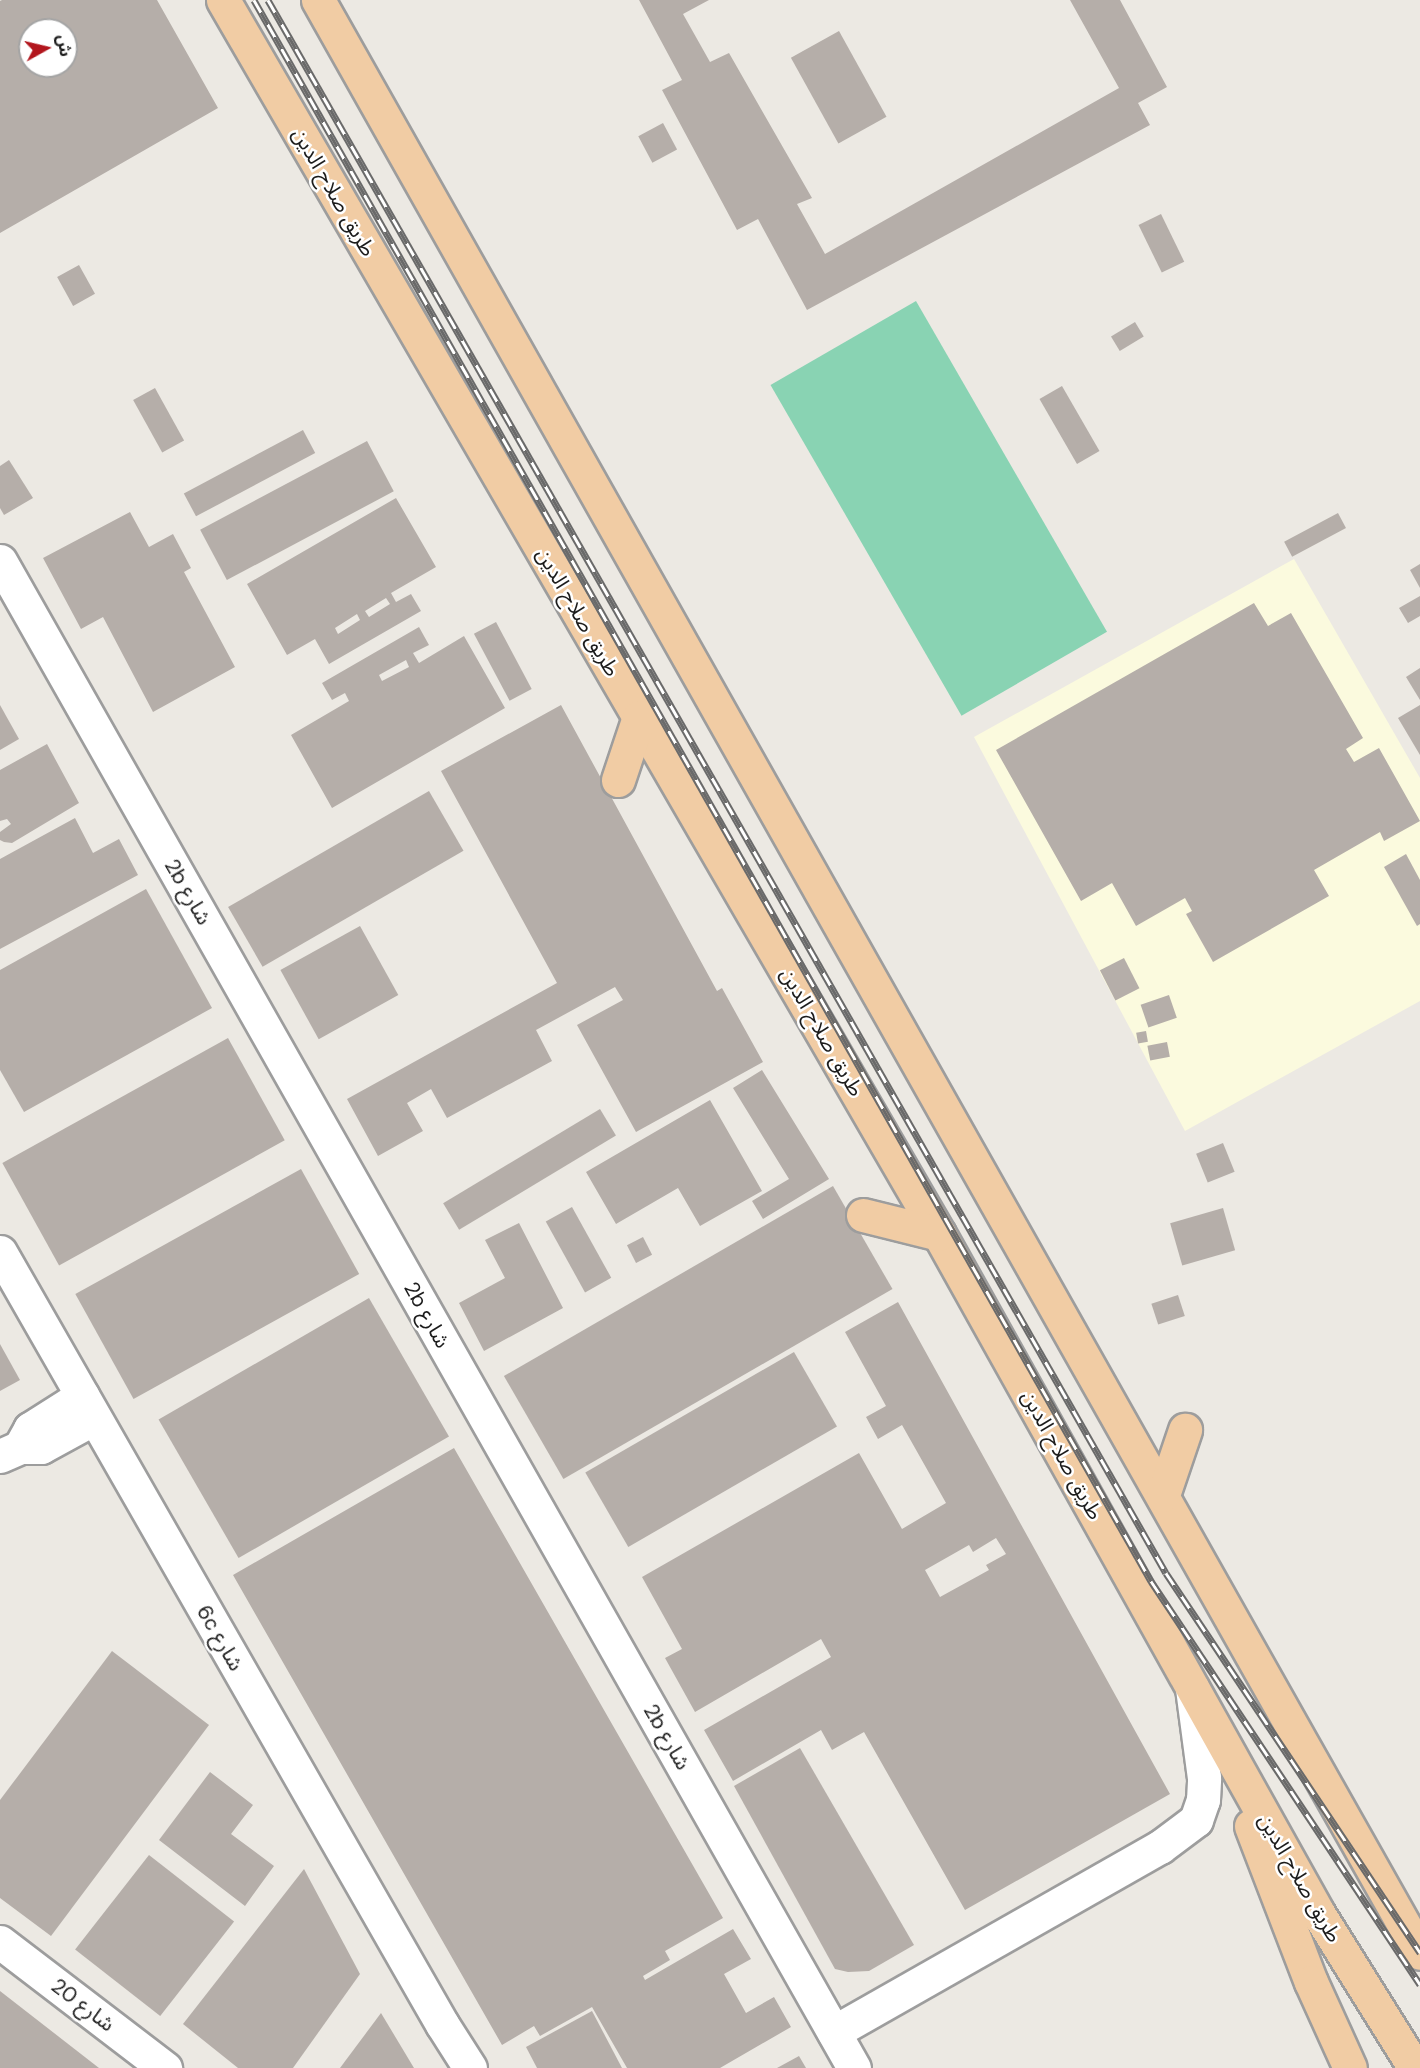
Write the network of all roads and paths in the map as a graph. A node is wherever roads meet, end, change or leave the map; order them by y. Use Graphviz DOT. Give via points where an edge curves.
graph roads {
  1 [pos="223,0"];
  2 [pos="318,0"];
  3 [pos="0,561"];
  4 [pos="639,717"];
  5 [pos="618,780"];
  6 [pos="863,1215"];
  7 [pos="939,1234"];
  8 [pos="0,1252"];
  9 [pos="88,1407"];
  10 [pos="1185,1430"];
  11 [pos="10,1452"];
  12 [pos="1163,1495"];
  13 [pos="1192,1687"];
  14 [pos="1227,1750"];
  15 [pos="1318,1913"];
  16 [pos="0,1942"];
  17 [pos="1420,1953"];
  18 [pos="442,2024"];
  19 [pos="834,2032"];
  20 [pos="165,2068"];
  21 [pos="452,2068"];
  22 [pos="470,2068"];
  23 [pos="854,2068"];
  24 [pos="1350,2068"];
  25 [pos="1392,2068"];
  26 [pos="1415,2068"];
  1 -- 4 [label="main road, طريق صلاح الدين"];
  2 -- 12 [label="main road"];
  3 -- 19 [label="street, 2b شارع"];
  4 -- 5 [label="main road"];
  4 -- 7 [label="main road, طريق صلاح الدين"];
  6 -- 7 [label="main road"];
  7 -- 13 [label="main road, طريق صلاح الدين"];
  8 -- 9 [label="street, 6c شارع"];
  9 -- 11 [label="street" via="30,1429"];
  9 -- 18 [label="street, 6c شارع"];
  10 -- 12 [label="main road"];
  12 -- 17 [label="main road"];
  13 -- 14 [label="main road, طريق صلاح الدين"];
  13 -- 19 [label="street" via="1204,1778 1203,1800 1196,1820 1160,1847"];
  14 -- 15 [label="main road, طريق صلاح الدين"];
  14 -- 24 [label="main road" via="1280,1906"];
  15 -- 25 [label="main road"];
  15 -- 26 [label="main road, طريق صلاح الدين"];
  16 -- 20 [label="street, شارع 20"];
  18 -- 21 [label="street, 6c شارع" via="450,2044"];
  18 -- 22 [label="street, 6c شارع"];
  19 -- 23 [label="street, 2b شارع"];
}
